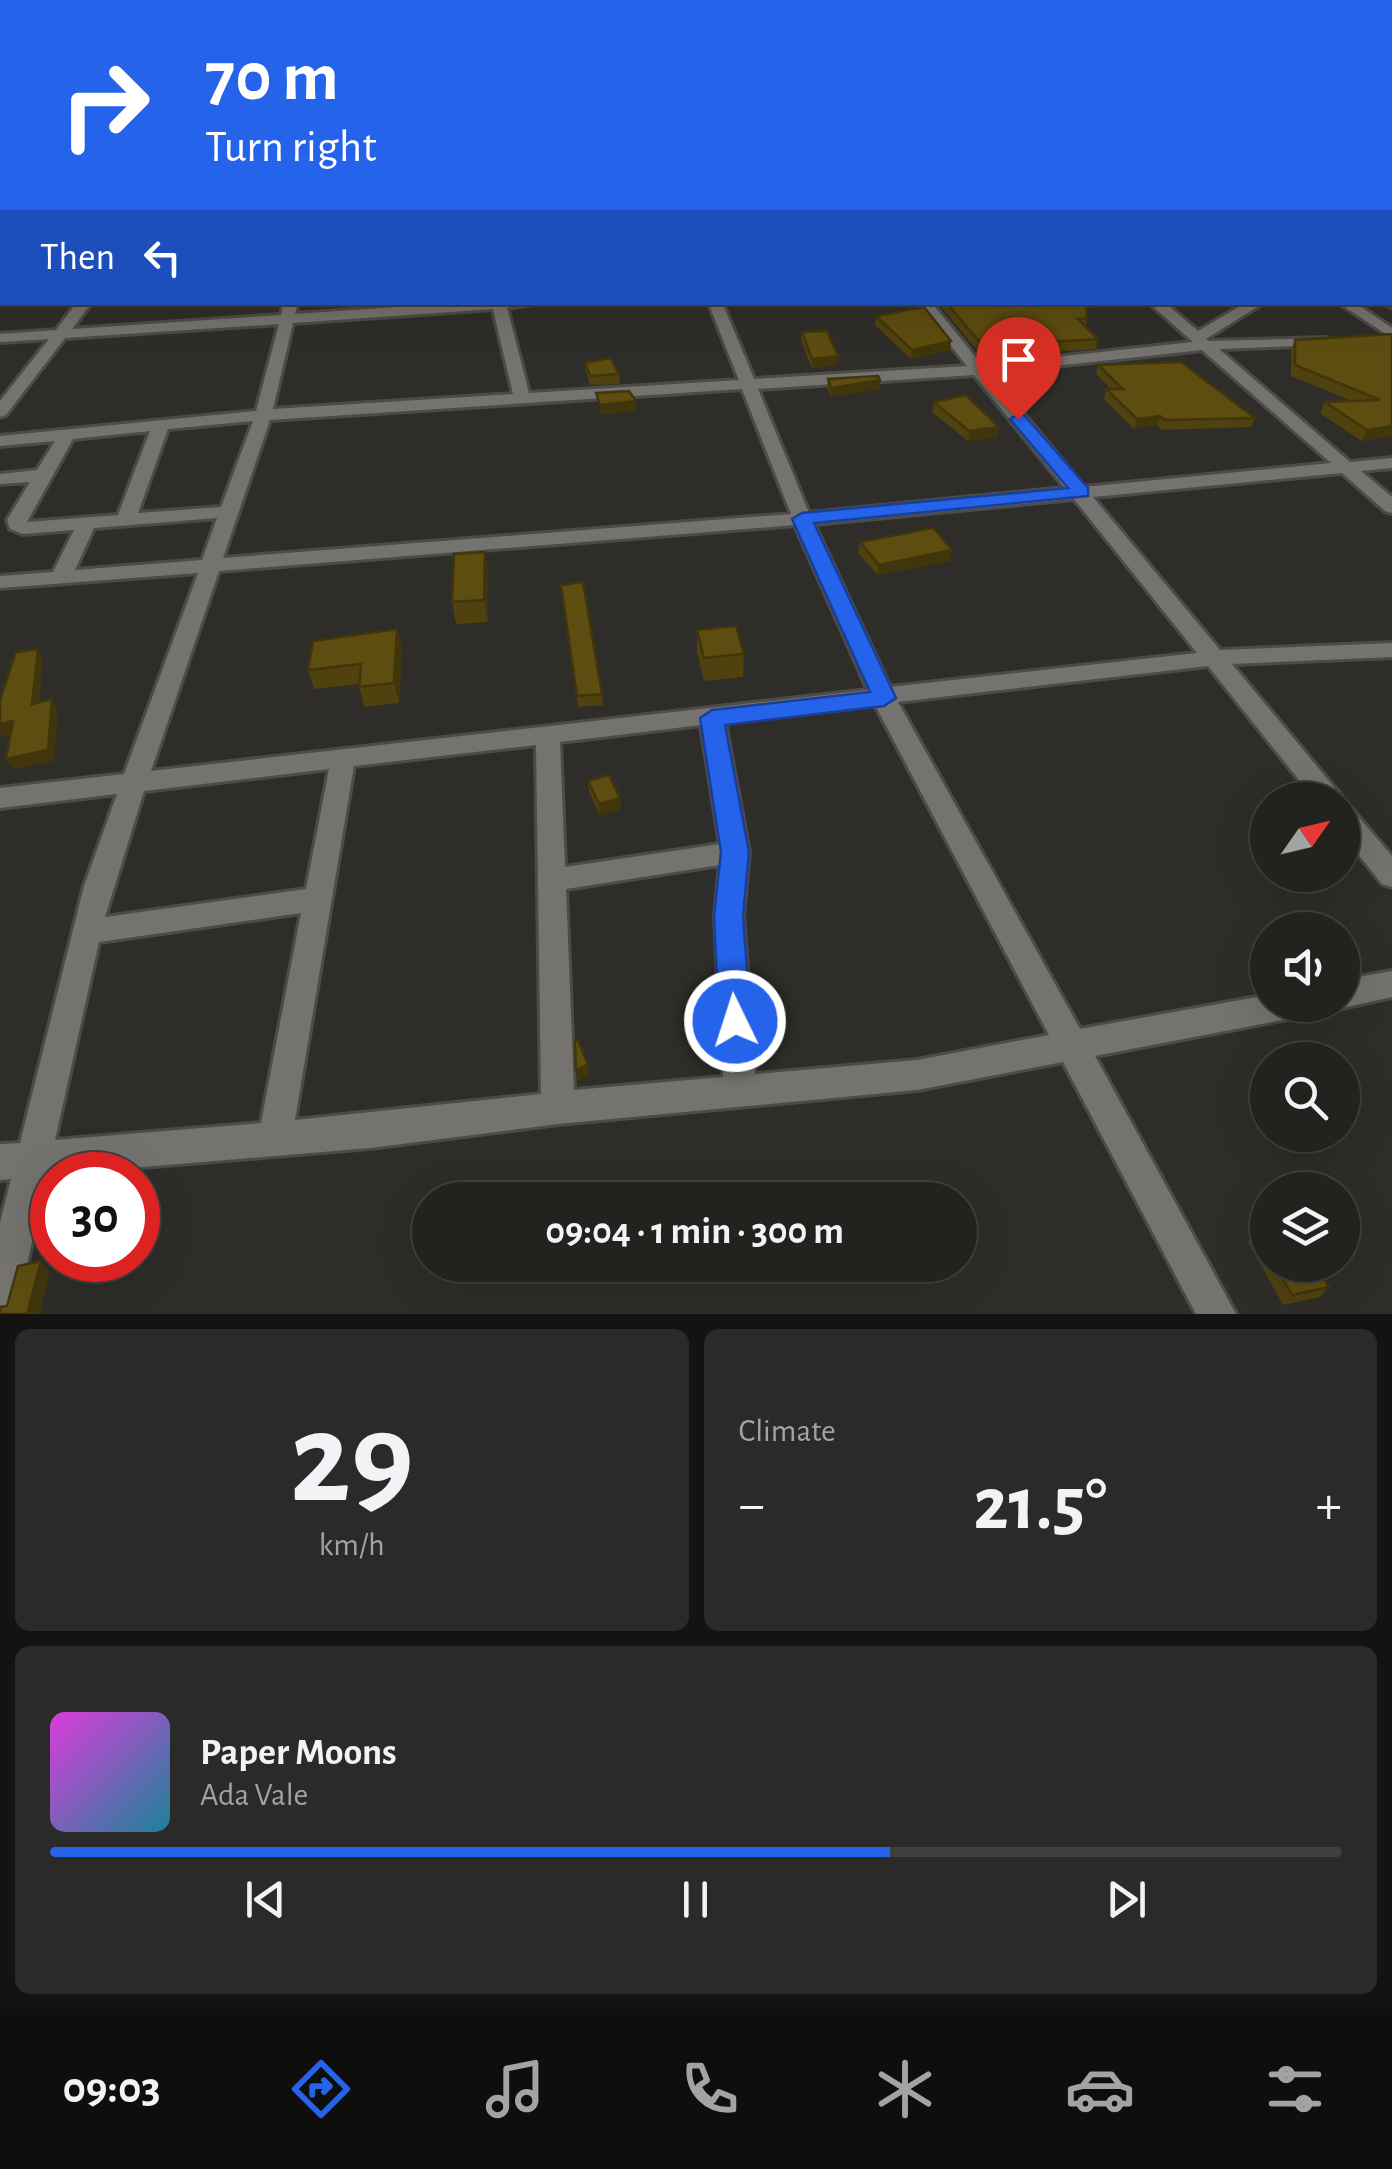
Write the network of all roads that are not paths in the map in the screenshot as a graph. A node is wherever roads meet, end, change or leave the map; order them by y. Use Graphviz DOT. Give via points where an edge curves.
graph roads {
  1 [pos="83,305"];
  2 [pos="468,305"];
  3 [pos="498,305"];
  4 [pos="716,305"];
  5 [pos="926,305"];
  6 [pos="1159,305"];
  7 [pos="1254,305"];
  8 [pos="1348,305"];
  9 [pos="290,311"];
  10 [pos="63,335"];
  11 [pos="1392,336"];
  12 [pos="0,338"];
  13 [pos="1374,338"];
  14 [pos="1338,340"];
  15 [pos="1202,342"];
  16 [pos="976,370"];
  17 [pos="751,383"];
  18 [pos="522,398"];
  19 [pos="0,412"];
  20 [pos="263,415"];
  21 [pos="161,425"];
  22 [pos="67,434"];
  23 [pos="0,440"];
  24 [pos="1392,463"];
  25 [pos="1344,468"];
  26 [pos="43,476"];
  27 [pos="0,479"];
  28 [pos="1082,492"];
  29 [pos="1392,507"];
  30 [pos="227,512"];
  31 [pos="802,519"];
  32 [pos="126,520"];
  33 [pos="86,523"];
  34 [pos="209,566"];
  35 [pos="61,578"];
  36 [pos="0,582"];
  37 [pos="1390,651"];
  38 [pos="1214,658"];
  39 [pos="884,698"];
  40 [pos="712,718"];
  41 [pos="548,738"];
  42 [pos="343,759"];
  43 [pos="1315,782"];
  44 [pos="137,783"];
  45 [pos="0,798"];
  46 [pos="1360,837"];
  47 [pos="735,852"];
  48 [pos="1392,876"];
  49 [pos="554,880"];
  50 [pos="318,899"];
  51 [pos="86,932"];
  52 [pos="1392,984"];
  53 [pos="1360,990"];
  54 [pos="1250,1012"];
  55 [pos="1073,1047"];
  56 [pos="740,1091"];
  57 [pos="558,1108"];
  58 [pos="275,1138"];
  59 [pos="35,1152"];
  60 [pos="97,1152"];
  61 [pos="30,1158"];
  62 [pos="0,1162"];
  63 [pos="30,1174"];
  64 [pos="0,1300"];
  65 [pos="1217,1314"];
  1 -- 10 [label="street"];
  2 -- 9 [label="street"];
  3 -- 18 [label="street"];
  4 -- 17 [label="street"];
  5 -- 16 [label="street"];
  6 -- 15 [label="street"];
  7 -- 15 [label="street"];
  8 -- 11 [label="street"];
  9 -- 10 [label="street"];
  9 -- 20 [label="street"];
  10 -- 12 [label="street"];
  10 -- 19 [label="street"];
  11 -- 13 [label="street"];
  14 -- 15 [label="street"];
  15 -- 16 [label="street"];
  15 -- 25 [label="street"];
  16 -- 17 [label="street"];
  16 -- 28 [label="street"];
  17 -- 18 [label="street"];
  17 -- 31 [label="street"];
  18 -- 20 [label="street"];
  20 -- 21 [label="street"];
  20 -- 30 [label="street"];
  21 -- 22 [label="street"];
  21 -- 32 [label="street"];
  22 -- 23 [label="street"];
  22 -- 26 [label="street"];
  24 -- 25 [label="street"];
  25 -- 28 [label="street"];
  25 -- 29 [label="street"];
  26 -- 27 [label="street"];
  26 -- 33 [label="street" via="18,525"];
  28 -- 31 [label="street"];
  28 -- 38 [label="street"];
  30 -- 32 [label="street"];
  30 -- 34 [label="street"];
  31 -- 34 [label="street"];
  31 -- 39 [label="street"];
  32 -- 33 [label="street"];
  33 -- 35 [label="street"];
  34 -- 35 [label="street"];
  34 -- 44 [label="street"];
  35 -- 36 [label="street"];
  37 -- 38 [label="street"];
  38 -- 39 [label="street"];
  38 -- 43 [label="street"];
  39 -- 40 [label="street"];
  39 -- 55 [label="street"];
  40 -- 41 [label="street"];
  40 -- 47 [label="street"];
  41 -- 42 [label="street"];
  41 -- 49 [label="street"];
  42 -- 44 [label="street"];
  42 -- 50 [label="street"];
  44 -- 45 [label="street"];
  44 -- 51 [label="street"];
  46 -- 48 [label="street"];
  47 -- 49 [label="street"];
  47 -- 56 [label="street" via="728,916"];
  49 -- 57 [label="street"];
  50 -- 51 [label="street"];
  50 -- 58 [label="street"];
  51 -- 59 [label="street"];
  52 -- 53 [label="street"];
  54 -- 55 [label="street"];
  55 -- 56 [label="street" via="918,1074"];
  55 -- 65 [label="street"];
  56 -- 57 [label="street"];
  57 -- 58 [label="street"];
  58 -- 60 [label="street"];
  61 -- 62 [label="street"];
  63 -- 64 [label="street"];
}
